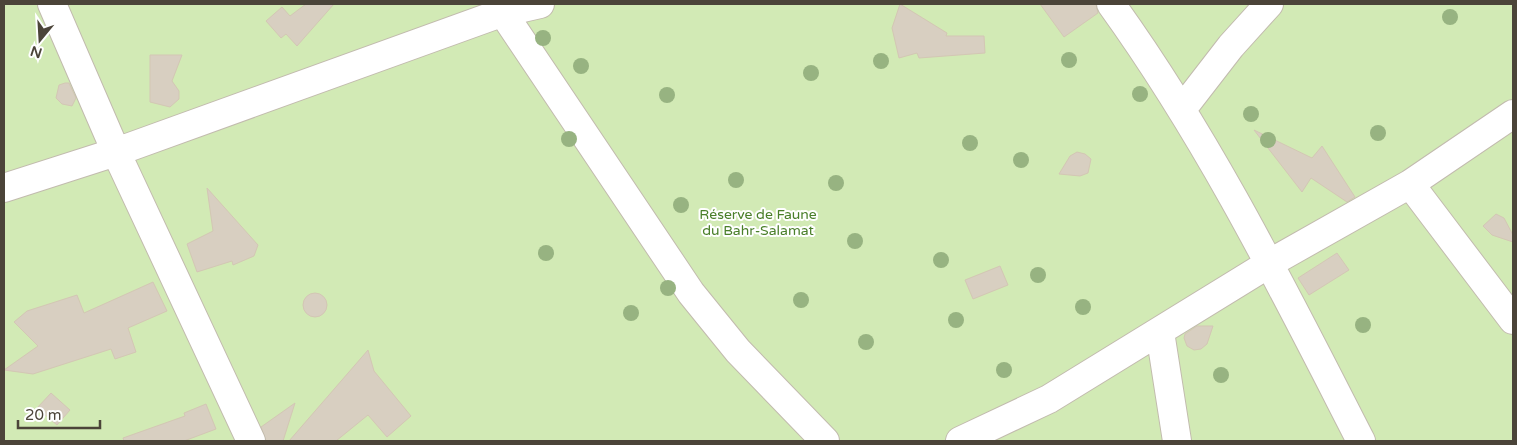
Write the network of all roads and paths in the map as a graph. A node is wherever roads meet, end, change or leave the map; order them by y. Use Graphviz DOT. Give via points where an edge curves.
graph roads {
  1 [pos="52,4"];
  2 [pos="540,4"];
  3 [pos="1111,4"];
  4 [pos="1269,4"];
  5 [pos="499,8"];
  6 [pos="1183,108"];
  7 [pos="1513,114"];
  8 [pos="116,152"];
  9 [pos="1410,184"];
  10 [pos="4,188"];
  11 [pos="1270,263"];
  12 [pos="1513,320"];
  13 [pos="1160,332"];
  14 [pos="251,441"];
  15 [pos="825,441"];
  16 [pos="960,441"];
  17 [pos="1178,441"];
  18 [pos="1361,441"];
  1 -- 8 [label="street"];
  2 -- 5 [label="street"];
  3 -- 6 [label="street"];
  4 -- 6 [label="street" via="1231,46"];
  5 -- 8 [label="street"];
  5 -- 15 [label="street" via="691,293 738,351"];
  6 -- 11 [label="street"];
  7 -- 9 [label="street"];
  8 -- 10 [label="street"];
  8 -- 14 [label="street"];
  9 -- 11 [label="street"];
  9 -- 12 [label="street"];
  11 -- 13 [label="street"];
  11 -- 18 [label="street"];
  13 -- 16 [label="street" via="1049,399"];
  13 -- 17 [label="street"];
}
